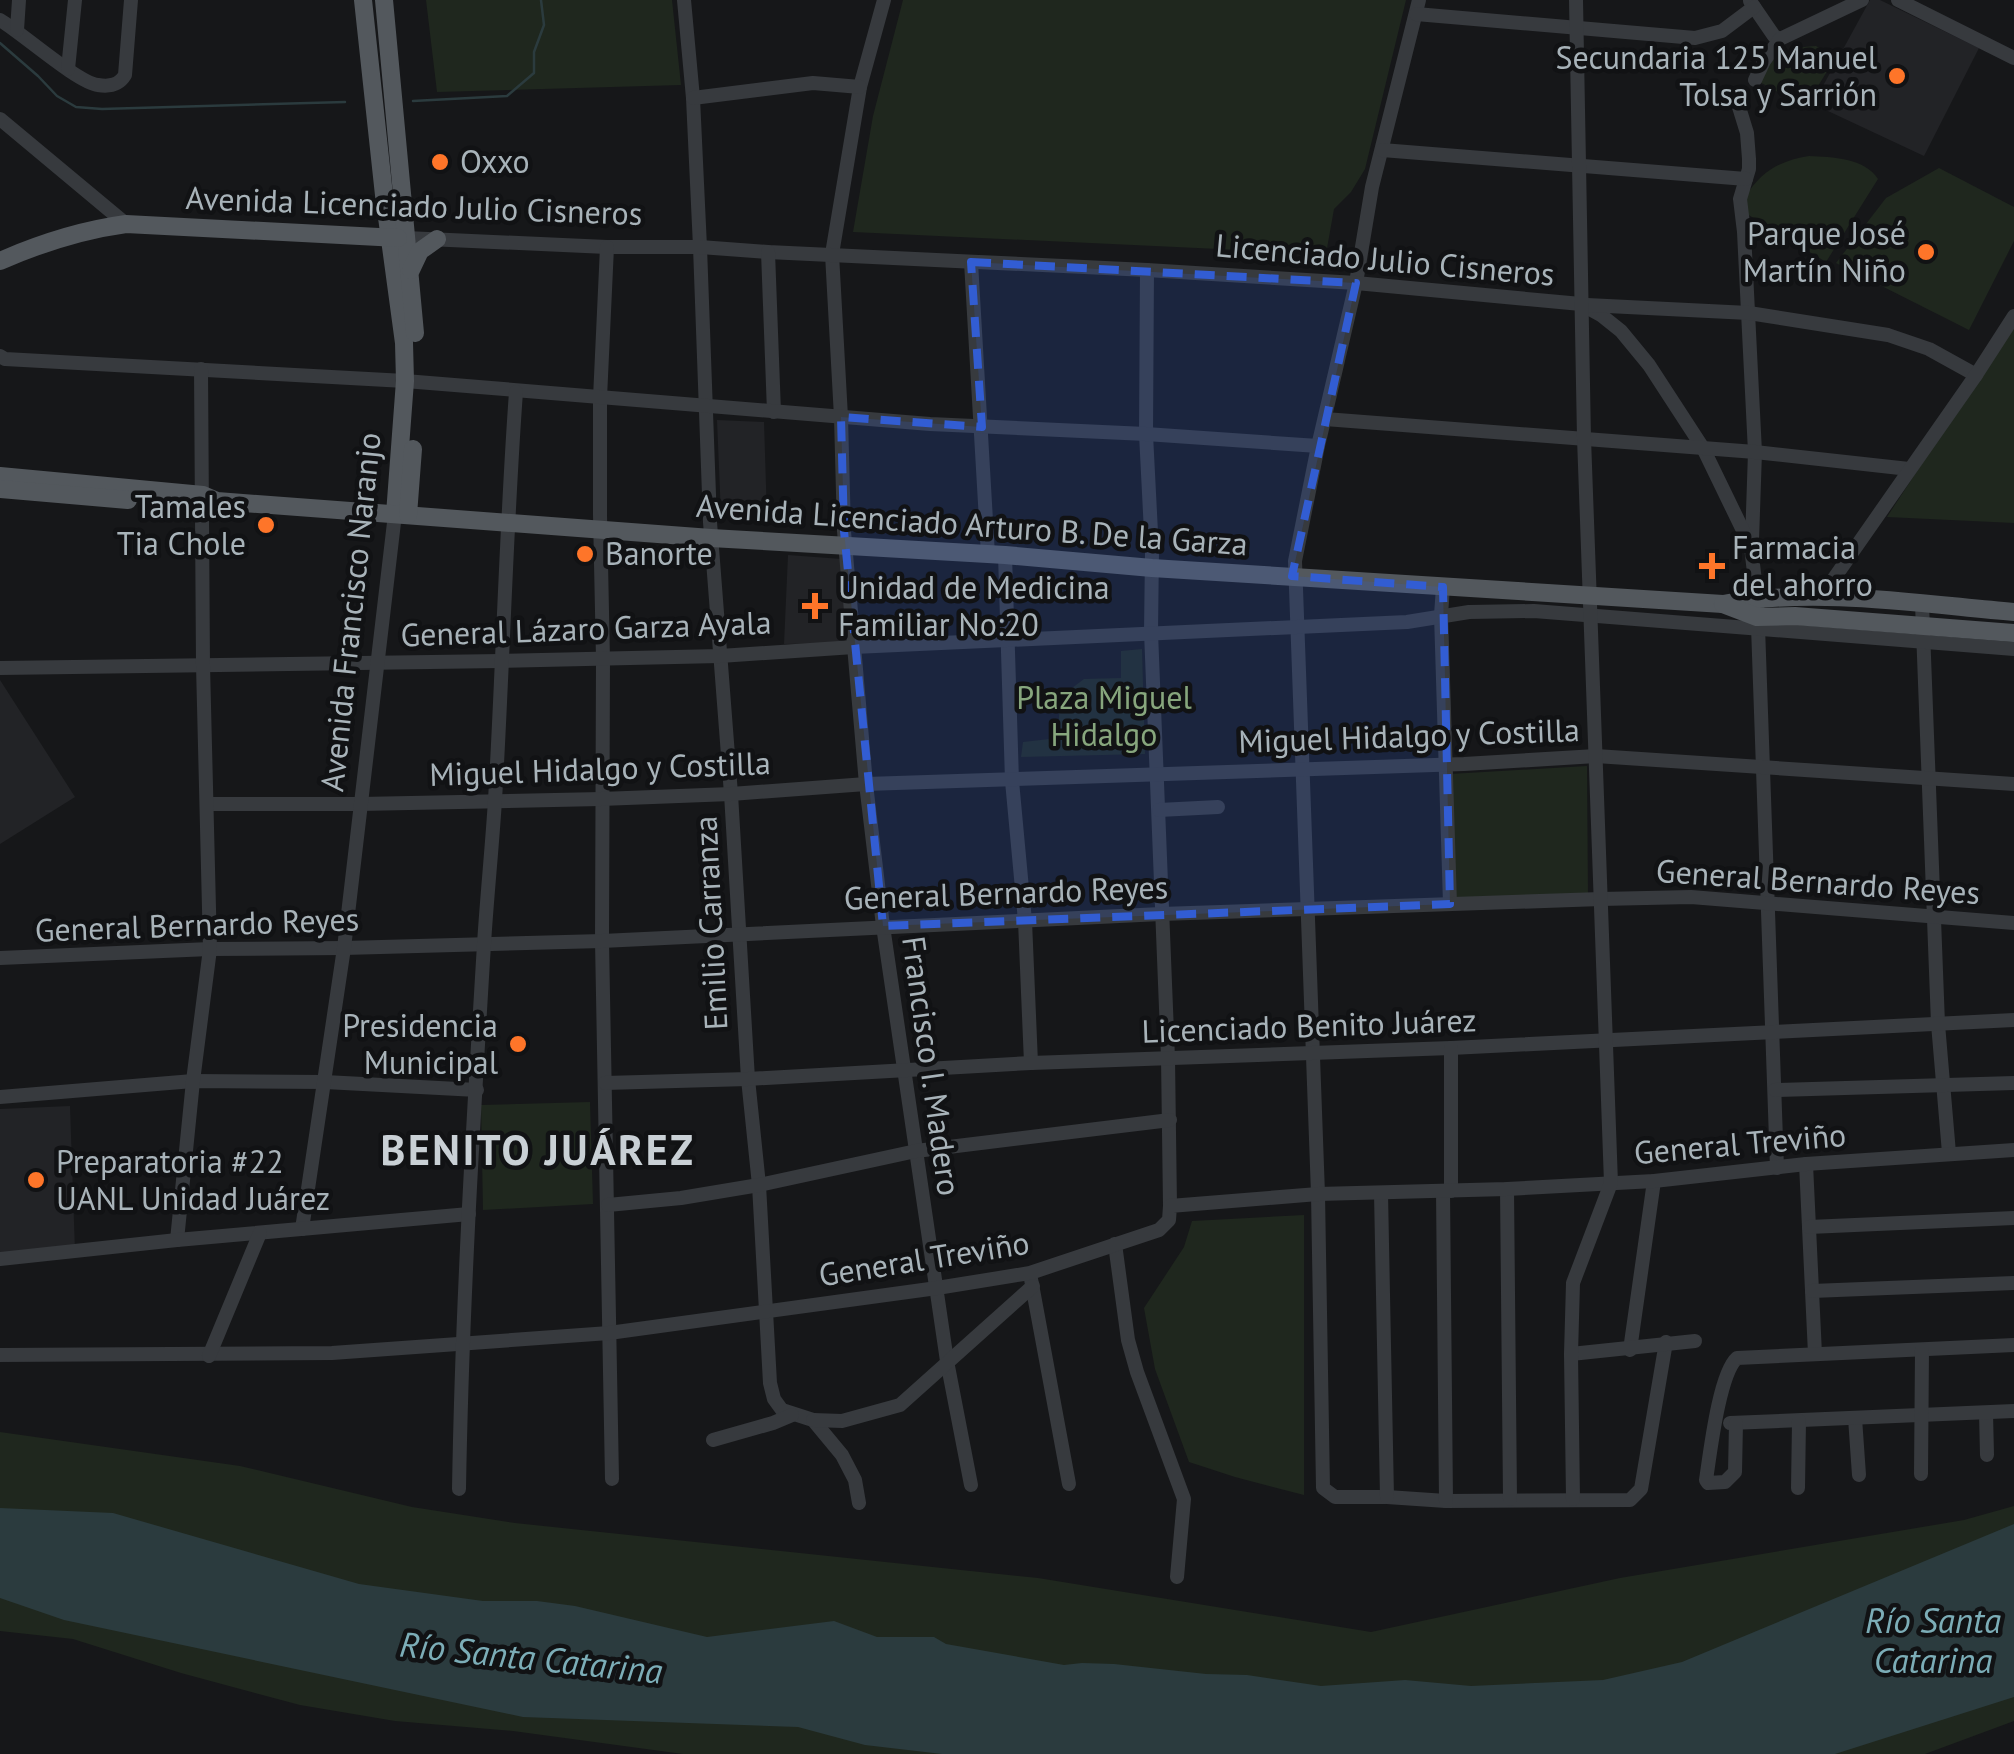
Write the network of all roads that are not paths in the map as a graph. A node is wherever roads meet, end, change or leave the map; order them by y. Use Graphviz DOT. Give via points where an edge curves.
graph roads {
  1 [pos="20,0"];
  2 [pos="74,0"];
  3 [pos="131,0"];
  4 [pos="363,0"];
  5 [pos="384,0"];
  6 [pos="684,0"];
  7 [pos="884,0"];
  8 [pos="1576,0"];
  9 [pos="1862,0"];
  10 [pos="1898,0"];
  11 [pos="1752,4"];
  12 [pos="1418,7"];
  13 [pos="0,20"];
  14 [pos="1577,28"];
  15 [pos="17,30"];
  16 [pos="1780,40"];
  17 [pos="2014,58"];
  18 [pos="68,69"];
  19 [pos="1755,80"];
  20 [pos="860,88"];
  21 [pos="693,98"];
  22 [pos="393,102"];
  23 [pos="1740,107"];
  24 [pos="0,119"];
  25 [pos="377,140"];
  26 [pos="1382,150"];
  27 [pos="1578,164"];
  28 [pos="401,173"];
  29 [pos="1746,179"];
  30 [pos="384,194"];
  31 [pos="126,224"];
  32 [pos="352,236"];
  33 [pos="398,238"];
  34 [pos="437,239"];
  35 [pos="607,247"];
  36 [pos="700,247"];
  37 [pos="768,252"];
  38 [pos="832,254"];
  39 [pos="0,261"];
  40 [pos="970,262"];
  41 [pos="1147,270"];
  42 [pos="409,275"];
  43 [pos="1356,283"];
  44 [pos="1581,304"];
  45 [pos="1749,313"];
  46 [pos="2014,316"];
  47 [pos="0,356"];
  48 [pos="201,369"];
  49 [pos="1976,375"];
  50 [pos="411,382"];
  51 [pos="516,392"];
  52 [pos="600,398"];
  53 [pos="707,407"];
  54 [pos="774,412"];
  55 [pos="841,417"];
  56 [pos="1326,419"];
  57 [pos="982,428"];
  58 [pos="1146,434"];
  59 [pos="1584,438"];
  60 [pos="1318,446"];
  61 [pos="1703,448"];
  62 [pos="1755,452"];
  63 [pos="1909,469"];
  64 [pos="0,476"];
  65 [pos="0,489"];
  66 [pos="208,501"];
  67 [pos="402,515"];
  68 [pos="506,524"];
  69 [pos="601,530"];
  70 [pos="711,538"];
  71 [pos="846,547"];
  72 [pos="1752,547"];
  73 [pos="996,555"];
  74 [pos="1152,568"];
  75 [pos="1295,576"];
  76 [pos="1443,587"];
  77 [pos="1591,595"];
  78 [pos="1821,597"];
  79 [pos="1922,604"];
  80 [pos="2014,612"];
  81 [pos="1757,614"];
  82 [pos="1441,615"];
  83 [pos="1591,615"];
  84 [pos="1866,622"];
  85 [pos="1296,625"];
  86 [pos="1151,632"];
  87 [pos="2014,633"];
  88 [pos="1821,634"];
  89 [pos="1923,635"];
  90 [pos="1007,640"];
  91 [pos="854,647"];
  92 [pos="2014,649"];
  93 [pos="720,656"];
  94 [pos="603,659"];
  95 [pos="378,662"];
  96 [pos="501,662"];
  97 [pos="203,665"];
  98 [pos="0,668"];
  99 [pos="1596,756"];
  100 [pos="1444,764"];
  101 [pos="1762,766"];
  102 [pos="1303,768"];
  103 [pos="1158,774"];
  104 [pos="1928,778"];
  105 [pos="1012,781"];
  106 [pos="866,784"];
  107 [pos="2014,784"];
  108 [pos="731,794"];
  109 [pos="601,799"];
  110 [pos="495,801"];
  111 [pos="206,804"];
  112 [pos="360,804"];
  113 [pos="1218,807"];
  114 [pos="1159,810"];
  115 [pos="1601,899"];
  116 [pos="1766,902"];
  117 [pos="1450,904"];
  118 [pos="1309,908"];
  119 [pos="1161,914"];
  120 [pos="1934,918"];
  121 [pos="1025,921"];
  122 [pos="2014,922"];
  123 [pos="882,926"];
  124 [pos="740,933"];
  125 [pos="602,940"];
  126 [pos="484,944"];
  127 [pos="344,948"];
  128 [pos="210,949"];
  129 [pos="0,958"];
  130 [pos="2014,1020"];
  131 [pos="1938,1024"];
  132 [pos="1771,1031"];
  133 [pos="1604,1042"];
  134 [pos="1451,1048"];
  135 [pos="1313,1054"];
  136 [pos="1168,1058"];
  137 [pos="1031,1063"];
  138 [pos="903,1070"];
  139 [pos="748,1079"];
  140 [pos="193,1081"];
  141 [pos="326,1082"];
  142 [pos="605,1083"];
  143 [pos="2014,1083"];
  144 [pos="1942,1086"];
  145 [pos="477,1090"];
  146 [pos="1774,1090"];
  147 [pos="0,1097"];
  148 [pos="1170,1120"];
  149 [pos="2014,1150"];
  150 [pos="916,1151"];
  151 [pos="1949,1152"];
  152 [pos="1806,1164"];
  153 [pos="1777,1168"];
  154 [pos="1654,1181"];
  155 [pos="1611,1182"];
  156 [pos="759,1185"];
  157 [pos="1507,1189"];
  158 [pos="1447,1191"];
  159 [pos="1382,1193"];
  160 [pos="1318,1194"];
  161 [pos="608,1205"];
  162 [pos="1170,1206"];
  163 [pos="469,1214"];
  164 [pos="2014,1218"];
  165 [pos="1810,1227"];
  166 [pos="302,1230"];
  167 [pos="260,1233"];
  168 [pos="176,1240"];
  169 [pos="1115,1244"];
  170 [pos="0,1258"];
  171 [pos="1032,1280"];
  172 [pos="2014,1284"];
  173 [pos="936,1288"];
  174 [pos="1812,1291"];
  175 [pos="764,1311"];
  176 [pos="608,1332"];
  177 [pos="1695,1341"];
  178 [pos="1666,1342"];
  179 [pos="462,1344"];
  180 [pos="2014,1345"];
  181 [pos="1630,1350"];
  182 [pos="1922,1350"];
  183 [pos="1570,1354"];
  184 [pos="1815,1354"];
  185 [pos="0,1355"];
  186 [pos="209,1356"];
  187 [pos="946,1360"];
  188 [pos="2014,1411"];
  189 [pos="1986,1413"];
  190 [pos="1922,1414"];
  191 [pos="792,1415"];
  192 [pos="1855,1418"];
  193 [pos="813,1420"];
  194 [pos="1799,1421"];
  195 [pos="1716,1423"];
  196 [pos="1736,1423"];
  197 [pos="712,1440"];
  198 [pos="1987,1455"];
  199 [pos="1859,1474"];
  200 [pos="1921,1474"];
  201 [pos="612,1479"];
  202 [pos="1069,1484"];
  203 [pos="971,1485"];
  204 [pos="1798,1488"];
  205 [pos="459,1489"];
  206 [pos="1386,1496"];
  207 [pos="1510,1499"];
  208 [pos="1574,1499"];
  209 [pos="1446,1500"];
  210 [pos="859,1503"];
  211 [pos="1176,1577"];
  1 -- 15 [label="street"];
  2 -- 18 [label="street"];
  3 -- 18 [label="street" via="123,79 97,86"];
  4 -- 25 [label="main road, Avenida Francisco Naranjo"];
  5 -- 22 [label="main road, Avenida Francisco Naranjo"];
  6 -- 21 [label="street, Emilio Carranza"];
  7 -- 20 [label="street, Francisco I. Madero"];
  8 -- 14 [label="street"];
  9 -- 16 [label="street"];
  10 -- 17 [label="street"];
  11 -- 14 [label="street" via="1722,31 1704,37"];
  11 -- 16 [label="street"];
  12 -- 14 [label="street"];
  12 -- 26 [label="street"];
  13 -- 15 [label="street"];
  14 -- 27 [label="street"];
  15 -- 18 [label="street"];
  16 -- 19 [label="street"];
  20 -- 21 [label="street" via="813,83"];
  20 -- 38 [label="street, Francisco I. Madero"];
  21 -- 36 [label="street, Emilio Carranza"];
  22 -- 25 [label="main road"];
  22 -- 28 [label="main road, Avenida Francisco Naranjo"];
  23 -- 29 [label="street" via="1748,134"];
  24 -- 31 [label="street"];
  25 -- 28 [label="main road" via="387,145"];
  25 -- 30 [label="main road, Avenida Francisco Naranjo"];
  26 -- 27 [label="street"];
  26 -- 43 [label="street"];
  27 -- 29 [label="street"];
  27 -- 44 [label="street"];
  28 -- 33 [label="main road, Avenida Francisco Naranjo"];
  29 -- 45 [label="street" via="1740,198"];
  30 -- 32 [label="main road" via="376,221"];
  30 -- 33 [label="main road, Avenida Francisco Naranjo"];
  31 -- 32 [label="main road, Avenida Licenciado Julio Cisneros"];
  31 -- 39 [label="main road, Avenida Licenciado Julio Cisneros" via="54,239"];
  32 -- 33 [label="main road, Avenida Licenciado Julio Cisneros"];
  33 -- 34 [label="street, Avenida Licenciado Julio Cisneros"];
  33 -- 42 [label="main road, Avenida Francisco Naranjo"];
  33 -- 50 [label="main road, Avenida Francisco Naranjo"];
  34 -- 35 [label="street, Avenida Licenciado Julio Cisneros"];
  34 -- 42 [label="main road" via="420,251"];
  35 -- 36 [label="street, Avenida Licenciado Julio Cisneros"];
  35 -- 52 [label="street"];
  36 -- 37 [label="street, Avenida Licenciado Julio Cisneros"];
  36 -- 53 [label="street, Emilio Carranza"];
  37 -- 38 [label="street, Avenida Licenciado Julio Cisneros"];
  37 -- 54 [label="street"];
  38 -- 40 [label="street, Licenciado Julio Cisneros"];
  38 -- 55 [label="street, Francisco I. Madero"];
  40 -- 41 [label="street, Licenciado Julio Cisneros"];
  40 -- 57 [label="street"];
  41 -- 43 [label="street, Licenciado Julio Cisneros"];
  41 -- 58 [label="street"];
  42 -- 50 [label="main road, Avenida Francisco Naranjo"];
  43 -- 44 [label="street, Licenciado Julio Cisneros"];
  43 -- 56 [label="street"];
  44 -- 45 [label="street"];
  44 -- 59 [label="street"];
  44 -- 61 [label="street, Licenciado Julio Cisneros" via="1621,331"];
  45 -- 49 [label="street" via="1888,335"];
  45 -- 62 [label="street"];
  46 -- 49 [label="street"];
  47 -- 48 [label="street"];
  48 -- 50 [label="street"];
  48 -- 66 [label="street"];
  49 -- 63 [label="street"];
  50 -- 51 [label="street"];
  50 -- 67 [label="main road, Avenida Francisco Naranjo"];
  51 -- 52 [label="street"];
  51 -- 68 [label="street"];
  52 -- 53 [label="street"];
  52 -- 69 [label="street"];
  53 -- 54 [label="street"];
  53 -- 70 [label="street, Emilio Carranza"];
  54 -- 55 [label="street"];
  55 -- 57 [label="street"];
  55 -- 71 [label="street, Francisco I. Madero"];
  56 -- 59 [label="street"];
  56 -- 60 [label="street"];
  57 -- 58 [label="street"];
  57 -- 73 [label="street"];
  58 -- 60 [label="street"];
  58 -- 74 [label="street"];
  59 -- 61 [label="street"];
  59 -- 77 [label="street"];
  60 -- 75 [label="street"];
  61 -- 62 [label="street"];
  61 -- 72 [label="street, Licenciado Julio Cisneros"];
  62 -- 63 [label="street"];
  62 -- 72 [label="street"];
  63 -- 78 [label="street"];
  64 -- 66 [label="main road, Avenida Licenciado Arturo B. De la Garza"];
  65 -- 66 [label="main road, Avenida Licenciado Arturo B. De la Garza"];
  66 -- 67 [label="main road, Avenida Licenciado Arturo B. De la Garza"];
  66 -- 97 [label="street"];
  67 -- 68 [label="main road, Avenida Licenciado Arturo B. De la Garza"];
  67 -- 95 [label="street, Avenida Francisco Naranjo"];
  68 -- 69 [label="main road, Avenida Licenciado Arturo B. De la Garza"];
  68 -- 96 [label="street"];
  69 -- 70 [label="main road, Avenida Licenciado Arturo B. De la Garza"];
  69 -- 94 [label="street"];
  70 -- 71 [label="main road, Avenida Licenciado Arturo B. De la Garza"];
  70 -- 93 [label="street, Emilio Carranza"];
  71 -- 73 [label="main road, Avenida Licenciado Arturo B. De la Garza"];
  71 -- 91 [label="street, Francisco I. Madero"];
  72 -- 81 [label="street, Licenciado Julio Cisneros"];
  73 -- 74 [label="main road, Avenida Licenciado Arturo B. De la Garza"];
  73 -- 90 [label="street"];
  74 -- 75 [label="main road, Avenida Licenciado Arturo B. De la Garza"];
  74 -- 86 [label="street"];
  75 -- 76 [label="main road, Avenida Licenciado Arturo B. De la Garza"];
  75 -- 85 [label="street"];
  76 -- 77 [label="main road, Avenida Licenciado Arturo B. De la Garza"];
  76 -- 82 [label="street"];
  77 -- 81 [label="main road, Avenida Licenciado Arturo B. De la Garza" via="1723,604"];
  77 -- 83 [label="street"];
  78 -- 79 [label="main road, Avenida Licenciado Arturo B. De la Garza"];
  78 -- 81 [label="main road, Avenida Licenciado Arturo B. De la Garza"];
  79 -- 80 [label="main road, Avenida Licenciado Arturo B. De la Garza"];
  79 -- 89 [label="street"];
  81 -- 83 [label="street, General Lázaro Garza Ayala"];
  81 -- 84 [label="main road, Avenida Licenciado Arturo B. De la Garza"];
  81 -- 88 [label="street, General Lázaro Garza Ayala"];
  81 -- 101 [label="street, Licenciado Julio Cisneros"];
  82 -- 83 [label="street, General Lázaro Garza Ayala"];
  82 -- 85 [label="street, General Lázaro Garza Ayala"];
  82 -- 100 [label="street"];
  83 -- 99 [label="street"];
  84 -- 88 [label="main road"];
  84 -- 89 [label="main road, Avenida Licenciado Arturo B. De la Garza"];
  85 -- 86 [label="street, General Lázaro Garza Ayala"];
  85 -- 102 [label="street"];
  86 -- 90 [label="street, General Lázaro Garza Ayala"];
  86 -- 103 [label="street"];
  87 -- 89 [label="main road, Avenida Licenciado Arturo B. De la Garza"];
  88 -- 89 [label="street, General Lázaro Garza Ayala"];
  89 -- 92 [label="street, General Lázaro Garza Ayala"];
  89 -- 104 [label="street"];
  90 -- 91 [label="street, General Lázaro Garza Ayala"];
  90 -- 105 [label="street"];
  91 -- 93 [label="street, General Lázaro Garza Ayala"];
  91 -- 106 [label="street, Francisco I. Madero"];
  93 -- 94 [label="street, General Lázaro Garza Ayala"];
  93 -- 108 [label="street, Emilio Carranza"];
  94 -- 96 [label="street, General Lázaro Garza Ayala"];
  94 -- 109 [label="street"];
  95 -- 96 [label="street, General Lázaro Garza Ayala"];
  95 -- 97 [label="street, General Lázaro Garza Ayala"];
  95 -- 112 [label="street, Avenida Francisco Naranjo"];
  96 -- 110 [label="street"];
  97 -- 98 [label="street, General Lázaro Garza Ayala"];
  97 -- 111 [label="street"];
  99 -- 100 [label="street, Miguel Hidalgo y Costilla"];
  99 -- 101 [label="street, Miguel Hidalgo y Costilla"];
  99 -- 115 [label="street"];
  100 -- 102 [label="street, Miguel Hidalgo y Costilla"];
  100 -- 117 [label="street"];
  101 -- 104 [label="street, Miguel Hidalgo y Costilla"];
  101 -- 116 [label="street, Licenciado Julio Cisneros"];
  102 -- 103 [label="street, Miguel Hidalgo y Costilla"];
  102 -- 118 [label="street"];
  103 -- 105 [label="street, Miguel Hidalgo y Costilla"];
  103 -- 114 [label="street"];
  104 -- 107 [label="street, Miguel Hidalgo y Costilla"];
  104 -- 120 [label="street"];
  105 -- 106 [label="street, Miguel Hidalgo y Costilla"];
  105 -- 121 [label="street"];
  106 -- 108 [label="street, Miguel Hidalgo y Costilla"];
  106 -- 123 [label="street, Francisco I. Madero"];
  108 -- 109 [label="street, Miguel Hidalgo y Costilla"];
  108 -- 124 [label="street, Emilio Carranza"];
  109 -- 110 [label="street, Miguel Hidalgo y Costilla"];
  109 -- 125 [label="street"];
  110 -- 112 [label="street, Miguel Hidalgo y Costilla"];
  110 -- 126 [label="street"];
  111 -- 112 [label="street, Miguel Hidalgo y Costilla"];
  111 -- 128 [label="street"];
  112 -- 127 [label="street, Avenida Francisco Naranjo"];
  113 -- 114 [label="street"];
  114 -- 119 [label="street"];
  115 -- 116 [label="street, General Bernardo Reyes"];
  115 -- 117 [label="street, General Bernardo Reyes"];
  115 -- 133 [label="street"];
  116 -- 120 [label="street, General Bernardo Reyes"];
  116 -- 132 [label="street, Licenciado Julio Cisneros"];
  117 -- 118 [label="street, General Bernardo Reyes"];
  118 -- 119 [label="street, General Bernardo Reyes"];
  118 -- 135 [label="street"];
  119 -- 121 [label="street, General Bernardo Reyes"];
  119 -- 136 [label="street"];
  120 -- 122 [label="street, General Bernardo Reyes"];
  120 -- 131 [label="street"];
  121 -- 123 [label="street, General Bernardo Reyes"];
  121 -- 137 [label="street"];
  123 -- 124 [label="street, General Bernardo Reyes"];
  123 -- 138 [label="street, Francisco I. Madero"];
  124 -- 125 [label="street, General Bernardo Reyes"];
  124 -- 139 [label="street, Emilio Carranza"];
  125 -- 126 [label="street, General Bernardo Reyes"];
  125 -- 142 [label="street"];
  126 -- 127 [label="street, General Bernardo Reyes"];
  126 -- 145 [label="street"];
  127 -- 128 [label="street, General Bernardo Reyes"];
  127 -- 141 [label="street, Avenida Francisco Naranjo"];
  128 -- 129 [label="street, General Bernardo Reyes"];
  128 -- 140 [label="street"];
  130 -- 131 [label="street, Licenciado Benito Juárez"];
  131 -- 132 [label="street, Licenciado Benito Juárez"];
  131 -- 144 [label="street"];
  132 -- 133 [label="street, Licenciado Benito Juárez"];
  132 -- 146 [label="street, Licenciado Julio Cisneros"];
  133 -- 134 [label="street, Licenciado Benito Juárez"];
  133 -- 155 [label="street"];
  134 -- 135 [label="street, Licenciado Benito Juárez"];
  134 -- 158 [label="street"];
  135 -- 136 [label="street, Licenciado Benito Juárez"];
  135 -- 160 [label="street"];
  136 -- 137 [label="street, Licenciado Benito Juárez"];
  136 -- 148 [label="street"];
  137 -- 138 [label="street, Licenciado Benito Juárez"];
  138 -- 139 [label="street, Licenciado Benito Juárez"];
  138 -- 150 [label="street, Francisco I. Madero"];
  139 -- 142 [label="street, Licenciado Benito Juárez"];
  139 -- 156 [label="street, Emilio Carranza"];
  140 -- 141 [label="street"];
  140 -- 147 [label="street"];
  140 -- 168 [label="street"];
  141 -- 145 [label="street"];
  141 -- 166 [label="street, Avenida Francisco Naranjo"];
  142 -- 161 [label="street"];
  143 -- 144 [label="street"];
  144 -- 146 [label="street"];
  144 -- 151 [label="street"];
  145 -- 163 [label="street"];
  146 -- 153 [label="street, Licenciado Julio Cisneros"];
  148 -- 150 [label="street"];
  148 -- 162 [label="street"];
  149 -- 151 [label="street, General Treviño"];
  150 -- 156 [label="street"];
  150 -- 173 [label="street, Francisco I. Madero"];
  151 -- 152 [label="street, General Treviño"];
  152 -- 153 [label="street, General Treviño"];
  152 -- 165 [label="street"];
  153 -- 154 [label="street, General Treviño"];
  154 -- 155 [label="street, General Treviño"];
  154 -- 181 [label="street"];
  155 -- 157 [label="street, General Treviño"];
  155 -- 183 [label="street" via="1574,1274"];
  156 -- 161 [label="street"];
  156 -- 175 [label="street, Emilio Carranza"];
  157 -- 158 [label="street, General Treviño"];
  157 -- 207 [label="street"];
  158 -- 159 [label="street, General Treviño"];
  158 -- 209 [label="street"];
  159 -- 160 [label="street, General Treviño"];
  159 -- 206 [label="street"];
  160 -- 162 [label="street, General Treviño"];
  160 -- 206 [label="street" via="1323,1488 1336,1497"];
  161 -- 176 [label="street"];
  162 -- 169 [label="street, General Treviño" via="1158,1230"];
  163 -- 166 [label="street"];
  163 -- 179 [label="street"];
  164 -- 165 [label="street"];
  165 -- 174 [label="street"];
  166 -- 167 [label="street"];
  167 -- 168 [label="street"];
  167 -- 186 [label="street"];
  168 -- 170 [label="street"];
  169 -- 171 [label="street, General Treviño"];
  169 -- 211 [label="street" via="1137,1372 1184,1499"];
  171 -- 173 [label="street, General Treviño"];
  171 -- 187 [label="street"];
  171 -- 202 [label="street"];
  172 -- 174 [label="street"];
  173 -- 175 [label="street, General Treviño"];
  173 -- 187 [label="street, Francisco I. Madero"];
  174 -- 184 [label="street"];
  175 -- 176 [label="street, General Treviño"];
  175 -- 191 [label="street, Emilio Carranza" via="774,1399"];
  176 -- 179 [label="street, General Treviño"];
  176 -- 201 [label="street"];
  177 -- 178 [label="street"];
  178 -- 181 [label="street"];
  178 -- 208 [label="street" via="1641,1489 1630,1500"];
  179 -- 186 [label="street, General Treviño"];
  179 -- 205 [label="street"];
  180 -- 182 [label="street"];
  181 -- 183 [label="street"];
  182 -- 184 [label="street"];
  182 -- 190 [label="street"];
  183 -- 208 [label="street"];
  184 -- 195 [label="street" via="1737,1358"];
  185 -- 186 [label="street, General Treviño"];
  187 -- 193 [label="street" via="900,1404 842,1421"];
  187 -- 203 [label="street, Francisco I. Madero"];
  188 -- 189 [label="street"];
  189 -- 190 [label="street"];
  189 -- 198 [label="street"];
  190 -- 192 [label="street"];
  190 -- 200 [label="street"];
  191 -- 193 [label="street"];
  191 -- 197 [label="street"];
  192 -- 194 [label="street"];
  192 -- 199 [label="street"];
  193 -- 210 [label="street" via="849,1466"];
  194 -- 196 [label="street"];
  194 -- 204 [label="street"];
  195 -- 196 [label="street"];
  195 -- 196 [label="street" via="1710,1484 1728,1481 1735,1472"];
  206 -- 209 [label="street"];
  207 -- 208 [label="street"];
  207 -- 209 [label="street"];
}
